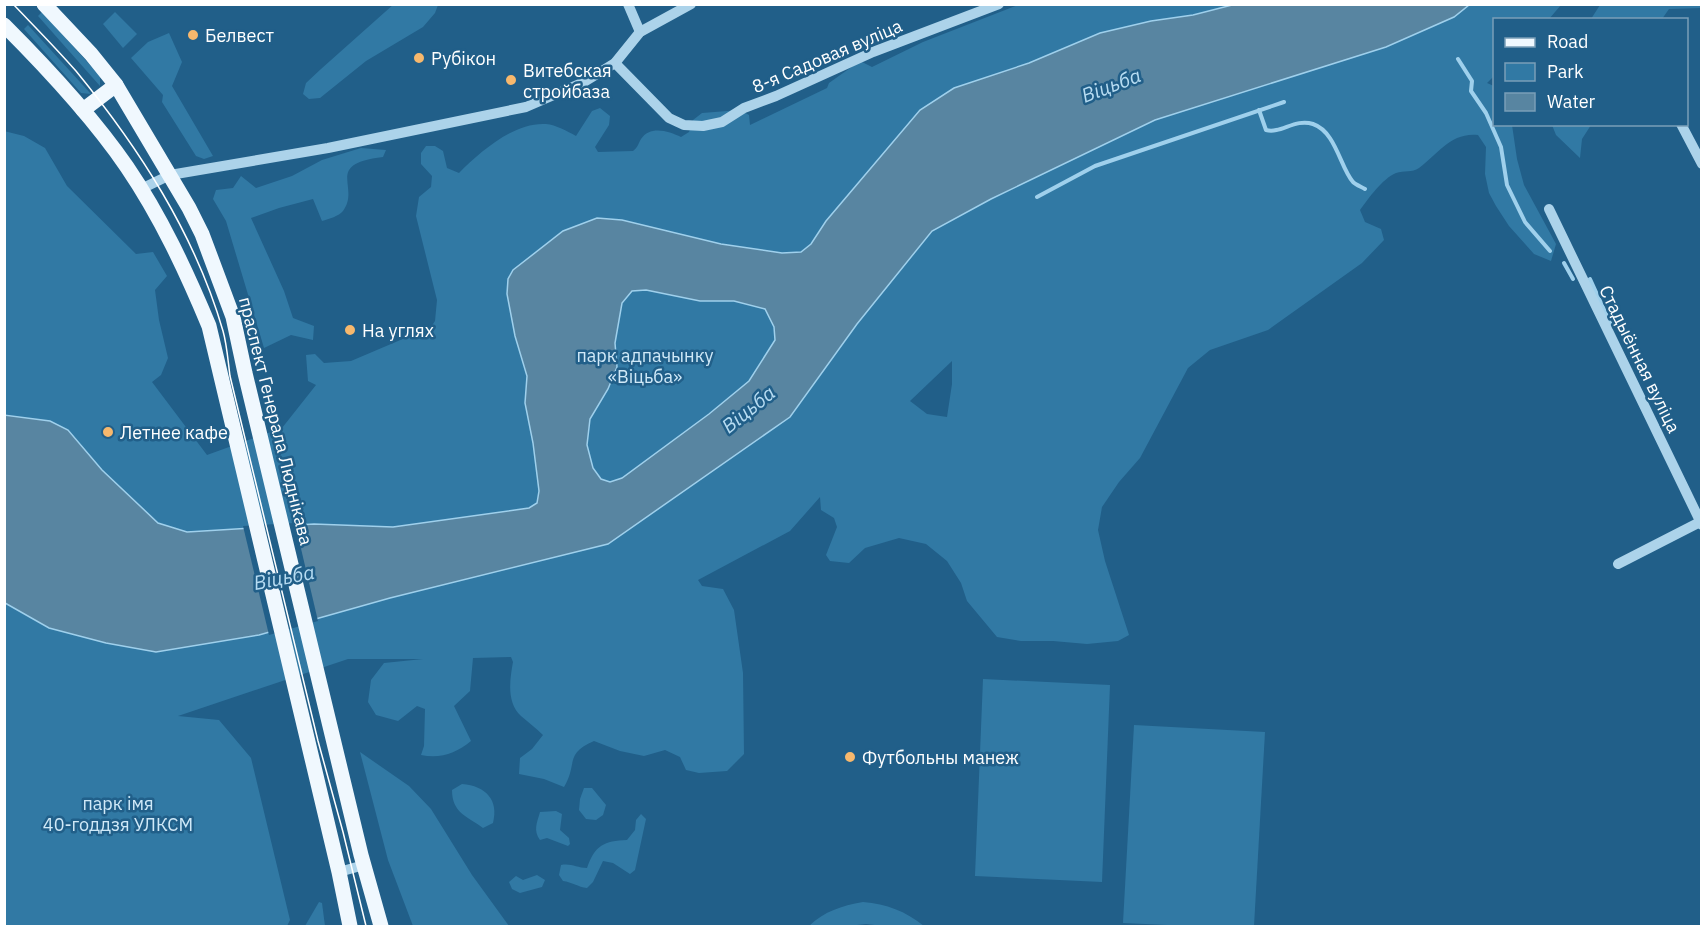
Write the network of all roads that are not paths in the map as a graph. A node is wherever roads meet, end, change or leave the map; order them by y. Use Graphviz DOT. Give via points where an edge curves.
graph roads {
  1 [pos="44,4"];
  2 [pos="628,4"];
  3 [pos="691,4"];
  4 [pos="999,4"];
  5 [pos="4,25"];
  6 [pos="640,32"];
  7 [pos="615,63"];
  8 [pos="116,85"];
  9 [pos="83,110"];
  10 [pos="1682,126"];
  11 [pos="1701,164"];
  12 [pos="170,174"];
  13 [pos="141,189"];
  14 [pos="1549,208"];
  15 [pos="1701,522"];
  16 [pos="1618,564"];
  17 [pos="364,865"];
  18 [pos="339,872"];
  19 [pos="350,927"];
  20 [pos="381,927"];
  1 -- 8 [label="main road, праспект Генерала Люднікава"];
  2 -- 6 [label="street"];
  3 -- 6 [label="street"];
  4 -- 7 [label="street, 8-я Садовая вуліца" via="873,52 744,108 722,122 703,126 684,125 669,118"];
  5 -- 9 [label="main road"];
  6 -- 7 [label="street"];
  7 -- 12 [label="street" via="526,107 328,148"];
  8 -- 9 [label="main road"];
  8 -- 12 [label="main road, праспект Генерала Люднікава"];
  9 -- 13 [label="main road"];
  10 -- 11 [label="street"];
  12 -- 13 [label="street"];
  12 -- 17 [label="main road, праспект Генерала Люднікава" via="202,234 233,317"];
  13 -- 18 [label="main road" via="184,267 209,326"];
  14 -- 15 [label="street, Стадыённая вуліца"];
  15 -- 16 [label="street"];
  17 -- 18 [label="street"];
  17 -- 20 [label="main road, праспект Генерала Люднікава"];
  18 -- 19 [label="main road"];
}
